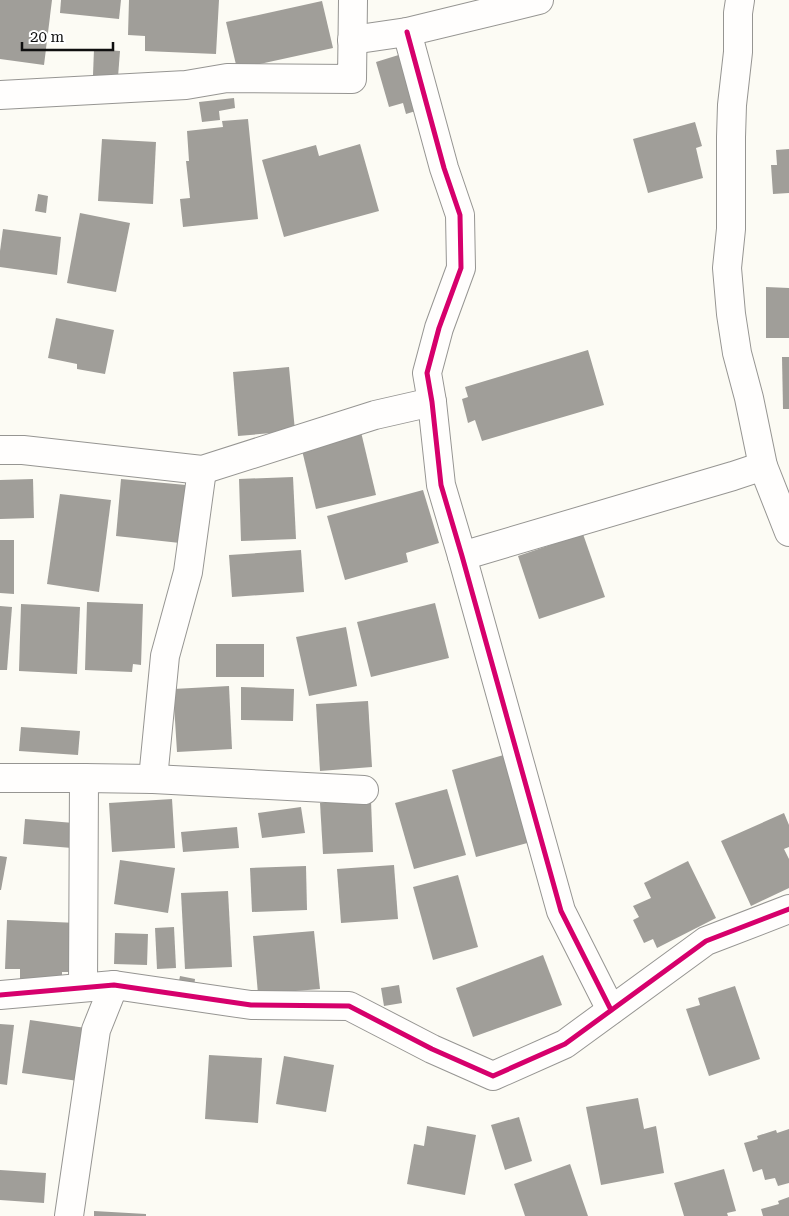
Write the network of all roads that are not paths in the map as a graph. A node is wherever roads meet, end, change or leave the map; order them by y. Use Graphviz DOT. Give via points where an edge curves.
graph roads {
  1 [pos="353,0"];
  2 [pos="538,0"];
  3 [pos="740,0"];
  4 [pos="407,32"];
  5 [pos="352,40"];
  6 [pos="0,95"];
  7 [pos="432,402"];
  8 [pos="0,450"];
  9 [pos="763,466"];
  10 [pos="202,470"];
  11 [pos="789,532"];
  12 [pos="462,556"];
  13 [pos="0,778"];
  14 [pos="84,778"];
  15 [pos="153,779"];
  16 [pos="364,790"];
  17 [pos="789,909"];
  18 [pos="114,985"];
  19 [pos="83,987"];
  20 [pos="0,995"];
  21 [pos="612,1010"];
  22 [pos="68,1216"];
  1 -- 5 [label="street"];
  2 -- 4 [label="street"];
  3 -- 9 [label="street" via="732,113 731,228 727,268 737,353"];
  4 -- 5 [label="street"];
  4 -- 7 [label="street" via="444,168 460,214 462,268 439,328 427,373"];
  5 -- 6 [label="street" via="352,79 227,78 186,85"];
  7 -- 10 [label="street" via="375,415"];
  7 -- 12 [label="street" via="441,485"];
  8 -- 10 [label="street"];
  9 -- 11 [label="street"];
  9 -- 12 [label="street"];
  10 -- 15 [label="street" via="188,572 165,656"];
  12 -- 21 [label="street" via="561,911"];
  13 -- 14 [label="street"];
  14 -- 15 [label="street"];
  14 -- 19 [label="street"];
  15 -- 16 [label="street"];
  17 -- 21 [label="street" via="706,941"];
  18 -- 19 [label="street"];
  18 -- 21 [label="street" via="251,1005 349,1006 493,1076 565,1044"];
  18 -- 22 [label="street" via="96,1030"];
  19 -- 20 [label="street"];
}
